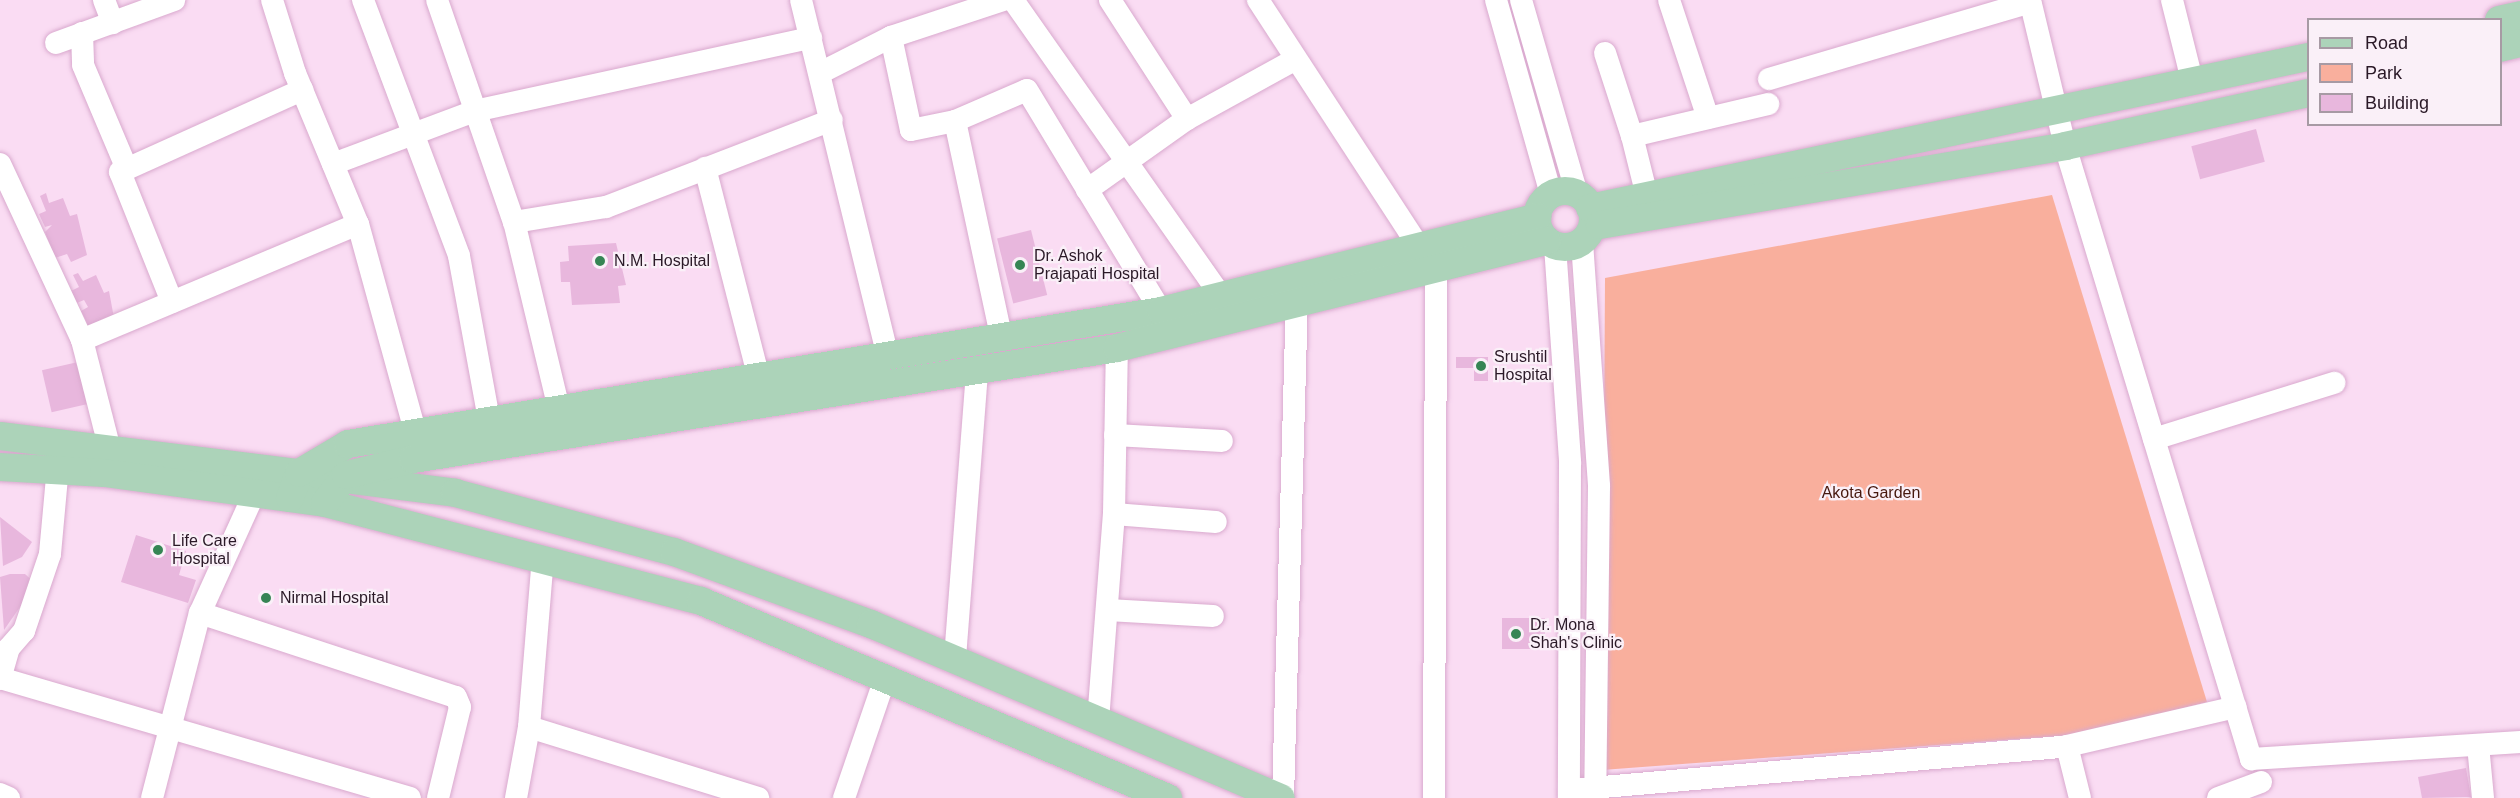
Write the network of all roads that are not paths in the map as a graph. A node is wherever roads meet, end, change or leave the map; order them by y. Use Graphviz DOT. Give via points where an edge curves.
graph roads {
  1 [pos="104,0"];
  2 [pos="174,0"];
  3 [pos="272,0"];
  4 [pos="363,0"];
  5 [pos="437,0"];
  6 [pos="801,0"];
  7 [pos="1003,0"];
  8 [pos="1013,0"];
  9 [pos="1110,0"];
  10 [pos="1258,0"];
  11 [pos="1496,0"];
  12 [pos="1521,0"];
  13 [pos="1669,0"];
  14 [pos="2172,0"];
  15 [pos="2030,1"];
  16 [pos="2520,15"];
  17 [pos="2502,19"];
  18 [pos="113,23"];
  19 [pos="82,33"];
  20 [pos="891,37"];
  21 [pos="811,38"];
  22 [pos="2520,43"];
  23 [pos="56,44"];
  24 [pos="2502,48"];
  25 [pos="1605,53"];
  26 [pos="2307,57"];
  27 [pos="1296,59"];
  28 [pos="820,73"];
  29 [pos="1769,79"];
  30 [pos="2192,80"];
  31 [pos="302,90"];
  32 [pos="2307,93"];
  33 [pos="1767,104"];
  34 [pos="475,111"];
  35 [pos="2056,111"];
  36 [pos="1708,118"];
  37 [pos="1187,119"];
  38 [pos="832,120"];
  39 [pos="955,121"];
  40 [pos="412,134"];
  41 [pos="1632,136"];
  42 [pos="2065,146"];
  43 [pos="0,164"];
  44 [pos="333,164"];
  45 [pos="1129,165"];
  46 [pos="705,168"];
  47 [pos="127,170"];
  48 [pos="1087,190"];
  49 [pos="1647,196"];
  50 [pos="1566,221"];
  51 [pos="514,222"];
  52 [pos="358,224"];
  53 [pos="1428,260"];
  54 [pos="1222,297"];
  55 [pos="172,302"];
  56 [pos="1297,307"];
  57 [pos="1161,311"];
  58 [pos="82,340"];
  59 [pos="1002,340"];
  60 [pos="1117,348"];
  61 [pos="888,356"];
  62 [pos="976,374"];
  63 [pos="759,379"];
  64 [pos="2334,383"];
  65 [pos="559,409"];
  66 [pos="489,420"];
  67 [pos="416,434"];
  68 [pos="1115,435"];
  69 [pos="0,436"];
  70 [pos="2154,439"];
  71 [pos="61,441"];
  72 [pos="1222,441"];
  73 [pos="109,446"];
  74 [pos="0,467"];
  75 [pos="57,471"];
  76 [pos="295,485"];
  77 [pos="332,491"];
  78 [pos="254,494"];
  79 [pos="1114,514"];
  80 [pos="1216,522"];
  81 [pos="1570,542"];
  82 [pos="1599,543"];
  83 [pos="543,558"];
  84 [pos="1108,610"];
  85 [pos="200,613"];
  86 [pos="1213,616"];
  87 [pos="24,631"];
  88 [pos="0,634"];
  89 [pos="955,658"];
  90 [pos="0,678"];
  91 [pos="885,678"];
  92 [pos="2236,707"];
  93 [pos="1098,721"];
  94 [pos="529,727"];
  95 [pos="170,731"];
  96 [pos="2520,742"];
  97 [pos="2478,745"];
  98 [pos="2067,746"];
  99 [pos="2251,759"];
  100 [pos="2264,790"];
  101 [pos="1596,793"];
  102 [pos="0,794"];
  103 [pos="1569,794"];
  104 [pos="9,798"];
  105 [pos="152,798"];
  106 [pos="410,798"];
  107 [pos="438,798"];
  108 [pos="516,798"];
  109 [pos="758,798"];
  110 [pos="844,798"];
  111 [pos="1168,798"];
  112 [pos="1282,798"];
  113 [pos="1434,798"];
  114 [pos="2080,798"];
  115 [pos="2218,798"];
  116 [pos="2483,798"];
  1 -- 18 [label="street"];
  2 -- 18 [label="street"];
  3 -- 31 [label="street"];
  4 -- 40 [label="street"];
  5 -- 34 [label="street"];
  6 -- 21 [label="street"];
  7 -- 20 [label="street"];
  8 -- 45 [label="street"];
  9 -- 37 [label="street"];
  10 -- 27 [label="street"];
  11 -- 50 [label="street"];
  12 -- 50 [label="street"];
  13 -- 36 [label="street"];
  14 -- 30 [label="street"];
  15 -- 29 [label="street"];
  15 -- 35 [label="street"];
  16 -- 17 [label="main road"];
  18 -- 19 [label="street"];
  19 -- 23 [label="street"];
  19 -- 47 [label="street" via="82,65"];
  20 -- 28 [label="street"];
  20 -- 39 [label="street" via="911,130"];
  21 -- 28 [label="street"];
  21 -- 34 [label="street"];
  22 -- 24 [label="main road"];
  25 -- 41 [label="street"];
  26 -- 30 [label="main road"];
  27 -- 37 [label="street"];
  27 -- 53 [label="street"];
  28 -- 38 [label="street"];
  30 -- 35 [label="main road"];
  31 -- 44 [label="street"];
  31 -- 47 [label="street"];
  32 -- 42 [label="main road"];
  33 -- 36 [label="street"];
  34 -- 40 [label="street"];
  34 -- 51 [label="street"];
  35 -- 42 [label="street"];
  35 -- 49 [label="main road"];
  36 -- 41 [label="street"];
  37 -- 45 [label="street"];
  38 -- 46 [label="street"];
  38 -- 61 [label="street"];
  39 -- 48 [label="street" via="1027,90"];
  39 -- 59 [label="street"];
  40 -- 44 [label="street"];
  40 -- 66 [label="street" via="459,256"];
  41 -- 49 [label="street"];
  42 -- 50 [label="main road"];
  42 -- 70 [label="street"];
  43 -- 58 [label="street"];
  44 -- 52 [label="street"];
  45 -- 48 [label="street"];
  45 -- 54 [label="street"];
  46 -- 51 [label="street" via="606,207"];
  46 -- 63 [label="street"];
  47 -- 55 [label="street" via="120,172"];
  48 -- 57 [label="street"];
  49 -- 50 [label="main road"];
  50 -- 53 [label="main road"];
  50 -- 81 [label="street"];
  50 -- 82 [label="street"];
  51 -- 65 [label="street"];
  52 -- 55 [label="street"];
  52 -- 67 [label="street"];
  53 -- 54 [label="main road"];
  53 -- 56 [label="main road"];
  53 -- 113 [label="street"];
  54 -- 57 [label="main road"];
  55 -- 58 [label="street"];
  56 -- 60 [label="main road"];
  56 -- 112 [label="street"];
  57 -- 59 [label="main road"];
  58 -- 73 [label="street"];
  59 -- 61 [label="main road"];
  60 -- 62 [label="main road"];
  60 -- 68 [label="street"];
  61 -- 63 [label="main road"];
  62 -- 77 [label="main road" via="413,459"];
  62 -- 89 [label="street"];
  63 -- 65 [label="main road"];
  64 -- 70 [label="street"];
  65 -- 66 [label="main road"];
  66 -- 67 [label="main road"];
  67 -- 76 [label="main road" via="348,444"];
  68 -- 72 [label="street"];
  68 -- 79 [label="street"];
  69 -- 71 [label="main road"];
  70 -- 92 [label="street"];
  71 -- 73 [label="main road"];
  71 -- 75 [label="street"];
  73 -- 76 [label="main road"];
  74 -- 75 [label="main road"];
  75 -- 78 [label="main road"];
  75 -- 87 [label="street" via="50,554"];
  76 -- 77 [label="main road"];
  76 -- 78 [label="main road"];
  77 -- 83 [label="main road"];
  77 -- 89 [label="main road" via="455,493 674,552"];
  78 -- 85 [label="street"];
  79 -- 80 [label="street"];
  79 -- 84 [label="street"];
  81 -- 82 [label="street"];
  81 -- 103 [label="street"];
  82 -- 101 [label="street"];
  83 -- 91 [label="main road" via="701,601"];
  83 -- 94 [label="street"];
  84 -- 86 [label="street"];
  84 -- 93 [label="street"];
  85 -- 95 [label="street"];
  85 -- 107 [label="street" via="456,697 460,707"];
  87 -- 88 [label="street"];
  87 -- 90 [label="street" via="9,648"];
  89 -- 93 [label="main road"];
  90 -- 95 [label="street"];
  91 -- 110 [label="street"];
  91 -- 111 [label="main road"];
  92 -- 98 [label="street"];
  92 -- 99 [label="street"];
  93 -- 112 [label="main road"];
  94 -- 108 [label="street"];
  94 -- 109 [label="street"];
  95 -- 105 [label="street"];
  95 -- 106 [label="street"];
  96 -- 97 [label="street"];
  97 -- 99 [label="street"];
  97 -- 116 [label="street"];
  98 -- 101 [label="street"];
  98 -- 114 [label="street"];
  99 -- 100 [label="street"];
  100 -- 115 [label="street"];
  101 -- 103 [label="street"];
  102 -- 104 [label="street"];
}
